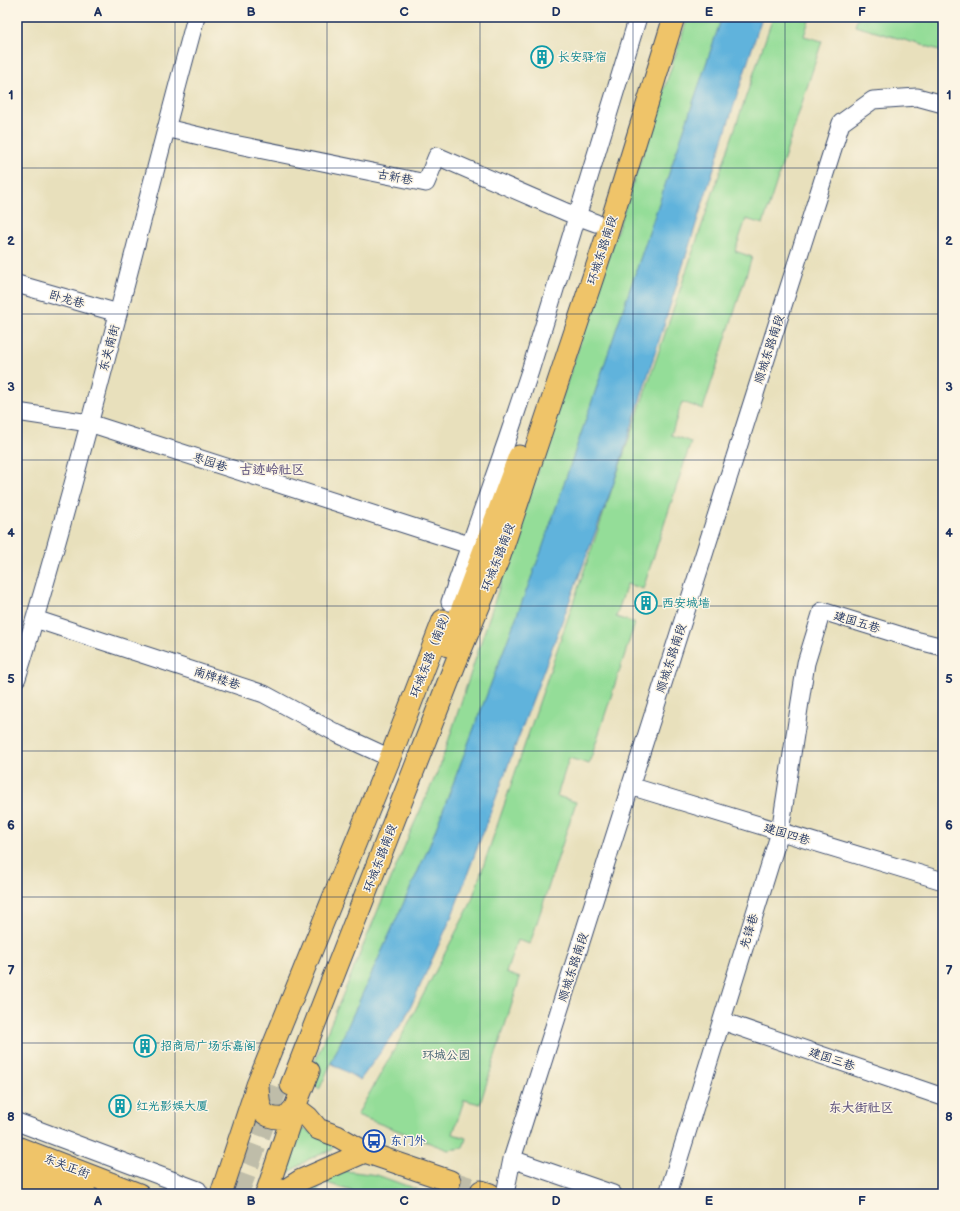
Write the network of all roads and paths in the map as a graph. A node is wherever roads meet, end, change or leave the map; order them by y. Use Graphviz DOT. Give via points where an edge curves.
graph roads {
  1 [pos="196,17"];
  2 [pos="638,17"];
  3 [pos="659,17"];
  4 [pos="674,17"];
  5 [pos="943,104"];
  6 [pos="166,128"];
  7 [pos="576,215"];
  8 [pos="596,223"];
  9 [pos="17,284"];
  10 [pos="118,313"];
  11 [pos="17,412"];
  12 [pos="89,423"];
  13 [pos="484,551"];
  14 [pos="35,619"];
  15 [pos="943,647"];
  16 [pos="806,663"];
  17 [pos="17,678"];
  18 [pos="390,758"];
  19 [pos="630,786"];
  20 [pos="780,832"];
  21 [pos="943,881"];
  22 [pos="722,1020"];
  23 [pos="285,1083"];
  24 [pos="258,1085"];
  25 [pos="943,1097"];
  26 [pos="295,1107"];
  27 [pos="17,1122"];
  28 [pos="17,1139"];
  29 [pos="25,1150"];
  30 [pos="365,1152"];
  31 [pos="512,1159"];
  32 [pos="17,1167"];
  33 [pos="17,1179"];
  34 [pos="450,1182"];
  35 [pos="17,1186"];
  36 [pos="38,1194"];
  37 [pos="86,1194"];
  38 [pos="139,1194"];
  39 [pos="200,1194"];
  40 [pos="221,1194"];
  41 [pos="266,1194"];
  42 [pos="279,1194"];
  43 [pos="505,1194"];
  44 [pos="613,1194"];
  45 [pos="668,1194"];
  1 -- 6 [label="street, 东关南街"];
  2 -- 7 [label="street"];
  3 -- 8 [label="main road, 环城东路南段"];
  4 -- 13 [label="main road, 环城东路南段" via="606,238"];
  5 -- 19 [label="street, 顺城东路南段" via="917,97 873,100 841,123"];
  6 -- 7 [label="street, 古新巷" via="426,183 437,156"];
  6 -- 10 [label="street, 东关南街"];
  7 -- 8 [label="street, 古新巷"];
  7 -- 13 [label="street" via="507,440"];
  8 -- 13 [label="main road, 环城东路南段" via="550,372"];
  9 -- 10 [label="street, 卧龙巷"];
  10 -- 12 [label="street, 东关南街"];
  11 -- 12 [label="street, 枣园巷"];
  12 -- 13 [label="street, 枣园巷"];
  12 -- 14 [label="street, 东关南街"];
  13 -- 18 [label="main road, 环城东路（南段）" via="450,602"];
  13 -- 23 [label="main road, 环城东路南段"];
  13 -- 26 [label="main road" via="431,763"];
  14 -- 17 [label="street, 东关南街"];
  14 -- 18 [label="street, 南牌楼巷" via="264,694 338,734"];
  15 -- 16 [label="street, 建国五巷" via="822,611"];
  16 -- 20 [label="street, 先锋巷"];
  18 -- 24 [label="main road, 环城东路（南段）"];
  19 -- 20 [label="street, 建国四巷"];
  19 -- 31 [label="street, 顺城东路南段"];
  20 -- 21 [label="street, 建国四巷"];
  20 -- 22 [label="street, 先锋巷"];
  22 -- 25 [label="street, 建国三巷"];
  22 -- 45 [label="street, 先锋巷"];
  24 -- 26 [label="main road" via="258,1101 262,1111 269,1117 286,1118"];
  24 -- 40 [label="main road, 环城东路（南段）"];
  26 -- 30 [label="main road" via="327,1133"];
  26 -- 41 [label="main road"];
  27 -- 39 [label="street" via="198,1190"];
  28 -- 29 [label="main road"];
  29 -- 38 [label="main road, 东关正街"];
  30 -- 34 [label="main road"];
  30 -- 42 [label="main road" via="301,1180"];
  31 -- 43 [label="street, 顺城东路南段"];
  31 -- 44 [label="street"];
  32 -- 37 [label="main road, 东关正街"];
  33 -- 36 [label="main road"];
  35 -- 36 [label="street"];
}
